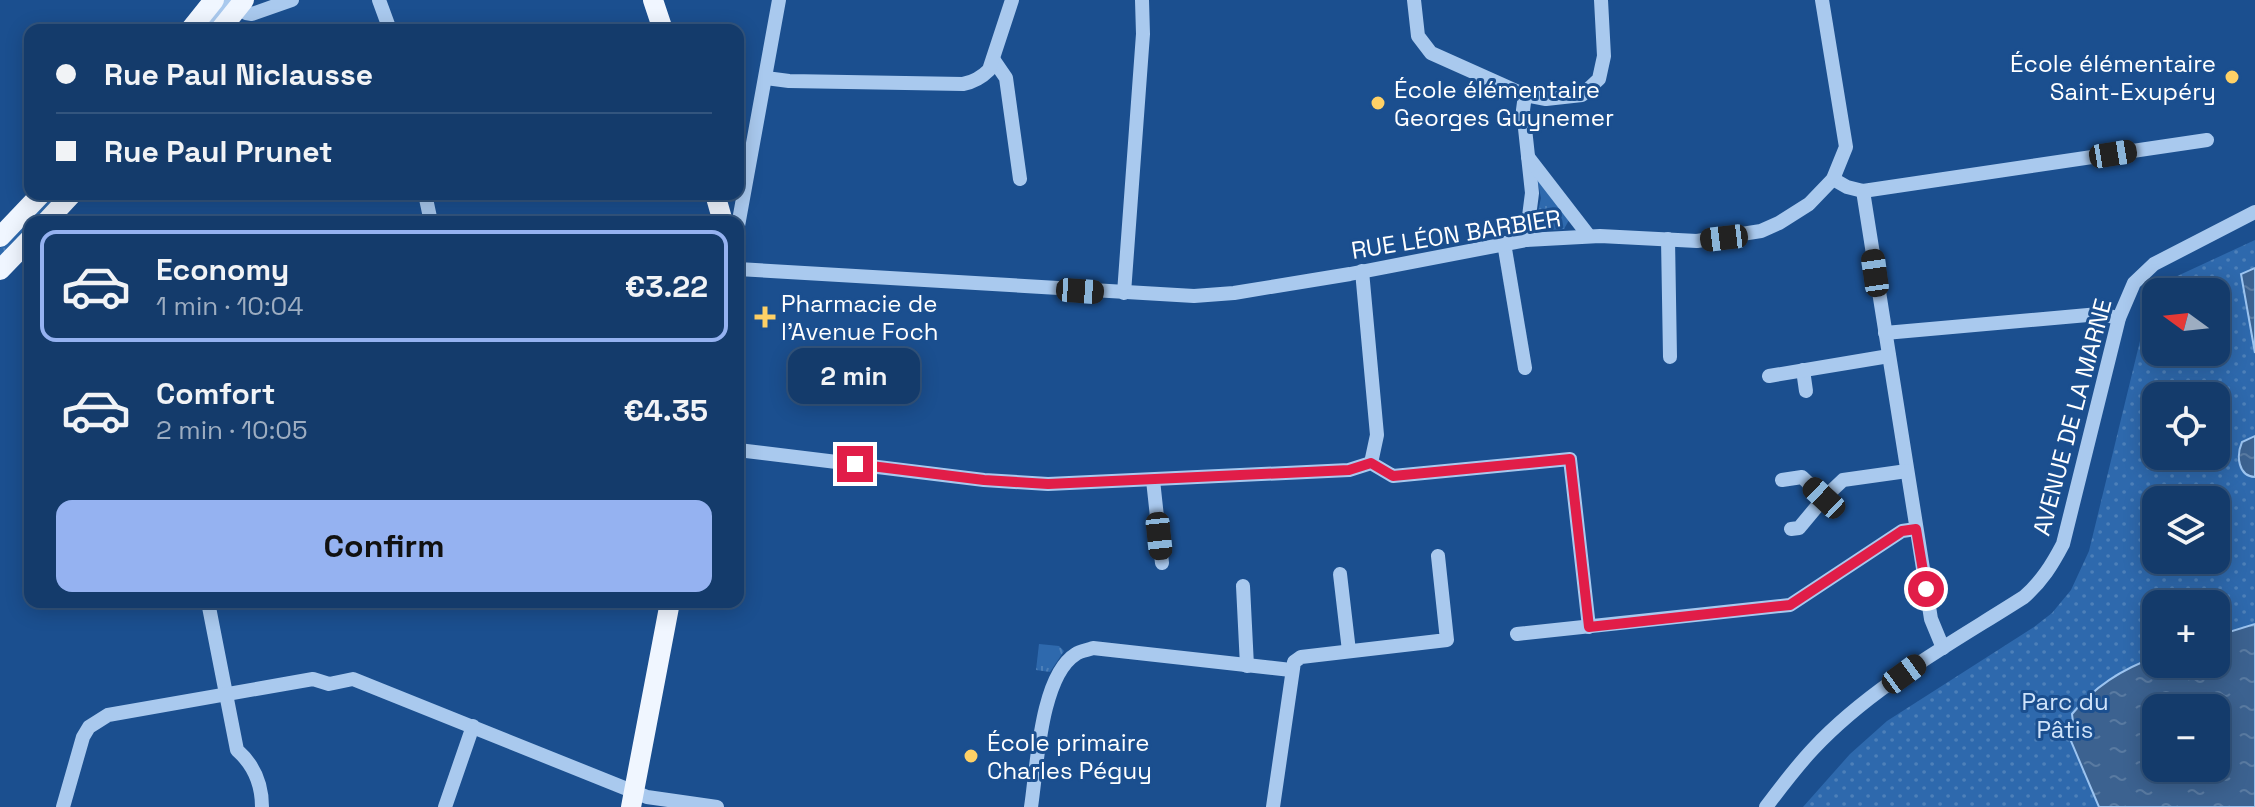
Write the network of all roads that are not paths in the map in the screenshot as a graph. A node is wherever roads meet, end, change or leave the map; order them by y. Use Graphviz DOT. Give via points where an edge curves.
graph roads {
  1 [pos="214,0"];
  2 [pos="292,0"];
  3 [pos="379,0"];
  4 [pos="653,0"];
  5 [pos="779,0"];
  6 [pos="1012,0"];
  7 [pos="1142,0"];
  8 [pos="1414,0"];
  9 [pos="1601,0"];
  10 [pos="1822,0"];
  11 [pos="237,2"];
  12 [pos="195,24"];
  13 [pos="212,24"];
  14 [pos="224,24"];
  15 [pos="388,24"];
  16 [pos="661,24"];
  17 [pos="993,59"];
  18 [pos="766,78"];
  19 [pos="1525,95"];
  20 [pos="2207,140"];
  21 [pos="1528,157"];
  22 [pos="1020,179"];
  23 [pos="1833,179"];
  24 [pos="1863,191"];
  25 [pos="744,194"];
  26 [pos="24,197"];
  27 [pos="35,200"];
  28 [pos="66,200"];
  29 [pos="2255,212"];
  30 [pos="52,216"];
  31 [pos="0,219"];
  32 [pos="1589,236"];
  33 [pos="0,237"];
  34 [pos="1668,239"];
  35 [pos="1526,240"];
  36 [pos="1504,243"];
  37 [pos="24,245"];
  38 [pos="744,269"];
  39 [pos="0,270"];
  40 [pos="1362,271"];
  41 [pos="1124,293"];
  42 [pos="2119,318"];
  43 [pos="1885,333"];
  44 [pos="1889,356"];
  45 [pos="1670,357"];
  46 [pos="1525,368"];
  47 [pos="1803,370"];
  48 [pos="1769,376"];
  49 [pos="1806,391"];
  50 [pos="744,451"];
  51 [pos="1371,463"];
  52 [pos="1907,471"];
  53 [pos="1153,480"];
  54 [pos="1782,480"];
  55 [pos="1824,498"];
  56 [pos="1791,529"];
  57 [pos="1916,529"];
  58 [pos="1438,556"];
  59 [pos="1162,563"];
  60 [pos="1340,574"];
  61 [pos="1243,586"];
  62 [pos="209,608"];
  63 [pos="669,608"];
  64 [pos="1589,627"];
  65 [pos="1517,634"];
  66 [pos="1943,648"];
  67 [pos="1349,651"];
  68 [pos="1247,666"];
  69 [pos="1291,670"];
  70 [pos="225,694"];
  71 [pos="473,726"];
  72 [pos="632,799"];
  73 [pos="63,807"];
  74 [pos="262,807"];
  75 [pos="445,807"];
  76 [pos="717,807"];
  77 [pos="1031,807"];
  78 [pos="1273,807"];
  79 [pos="1766,807"];
  1 -- 12 [label="main road"];
  2 -- 11 [label="street" via="252,14"];
  3 -- 15 [label="street"];
  4 -- 16 [label="main road"];
  5 -- 18 [label="street"];
  6 -- 17 [label="street"];
  7 -- 41 [label="street"];
  8 -- 19 [label="street" via="1418,36 1431,53"];
  9 -- 19 [label="street" via="1603,68 1593,87 1582,95"];
  10 -- 23 [label="street" via="1846,147"];
  11 -- 13 [label="street"];
  11 -- 14 [label="main road"];
  17 -- 18 [label="street" via="981,78 963,84"];
  17 -- 22 [label="street" via="1006,78"];
  18 -- 25 [label="street"];
  19 -- 21 [label="street"];
  20 -- 24 [label="street"];
  21 -- 32 [label="street"];
  21 -- 35 [label="street" via="1532,193"];
  23 -- 24 [label="street"];
  23 -- 34 [label="street, RUE LÉON BARBIER" via="1796,214 1761,231 1697,241"];
  24 -- 43 [label="street"];
  26 -- 31 [label="main road"];
  27 -- 33 [label="main road"];
  28 -- 30 [label="main road"];
  29 -- 42 [label="street, AVENUE DE LA MARNE" via="2154,264 2134,283"];
  32 -- 34 [label="street, RUE LÉON BARBIER"];
  32 -- 35 [label="street, RUE LÉON BARBIER"];
  34 -- 45 [label="street"];
  35 -- 36 [label="street, RUE LÉON BARBIER"];
  36 -- 40 [label="street, RUE LÉON BARBIER"];
  36 -- 46 [label="street"];
  37 -- 39 [label="main road"];
  38 -- 41 [label="street, RUE LÉON BARBIER"];
  40 -- 41 [label="street, RUE LÉON BARBIER" via="1234,293"];
  40 -- 51 [label="street" via="1377,435"];
  42 -- 43 [label="street" via="2099,314"];
  42 -- 66 [label="street, AVENUE DE LA MARNE" via="2063,544 2051,568 2024,597"];
  43 -- 44 [label="street"];
  44 -- 47 [label="street"];
  44 -- 52 [label="street"];
  47 -- 48 [label="street"];
  47 -- 49 [label="street"];
  50 -- 53 [label="street" via="997,481"];
  51 -- 53 [label="street" via="1349,470"];
  51 -- 64 [label="street" via="1393,476 1570,459"];
  52 -- 55 [label="street" via="1843,480"];
  52 -- 57 [label="street"];
  53 -- 59 [label="street"];
  54 -- 55 [label="street" via="1802,477"];
  55 -- 56 [label="street" via="1799,528"];
  57 -- 64 [label="street" via="1902,531 1790,605"];
  57 -- 66 [label="street" via="1931,619"];
  58 -- 67 [label="street" via="1447,640"];
  60 -- 67 [label="street"];
  61 -- 68 [label="street"];
  62 -- 70 [label="street"];
  63 -- 72 [label="main road"];
  64 -- 65 [label="street"];
  66 -- 79 [label="street, AVENUE DE LA MARNE" via="1844,720"];
  67 -- 69 [label="street" via="1301,657"];
  68 -- 69 [label="street"];
  68 -- 77 [label="street" via="1093,648 1075,654 1045,704"];
  69 -- 78 [label="street"];
  70 -- 71 [label="street" via="313,679 329,684 353,679"];
  70 -- 73 [label="street" via="97,720 83,737"];
  70 -- 74 [label="street" via="237,750 257,776"];
  71 -- 72 [label="street"];
  71 -- 75 [label="street"];
  72 -- 76 [label="street"];
}
